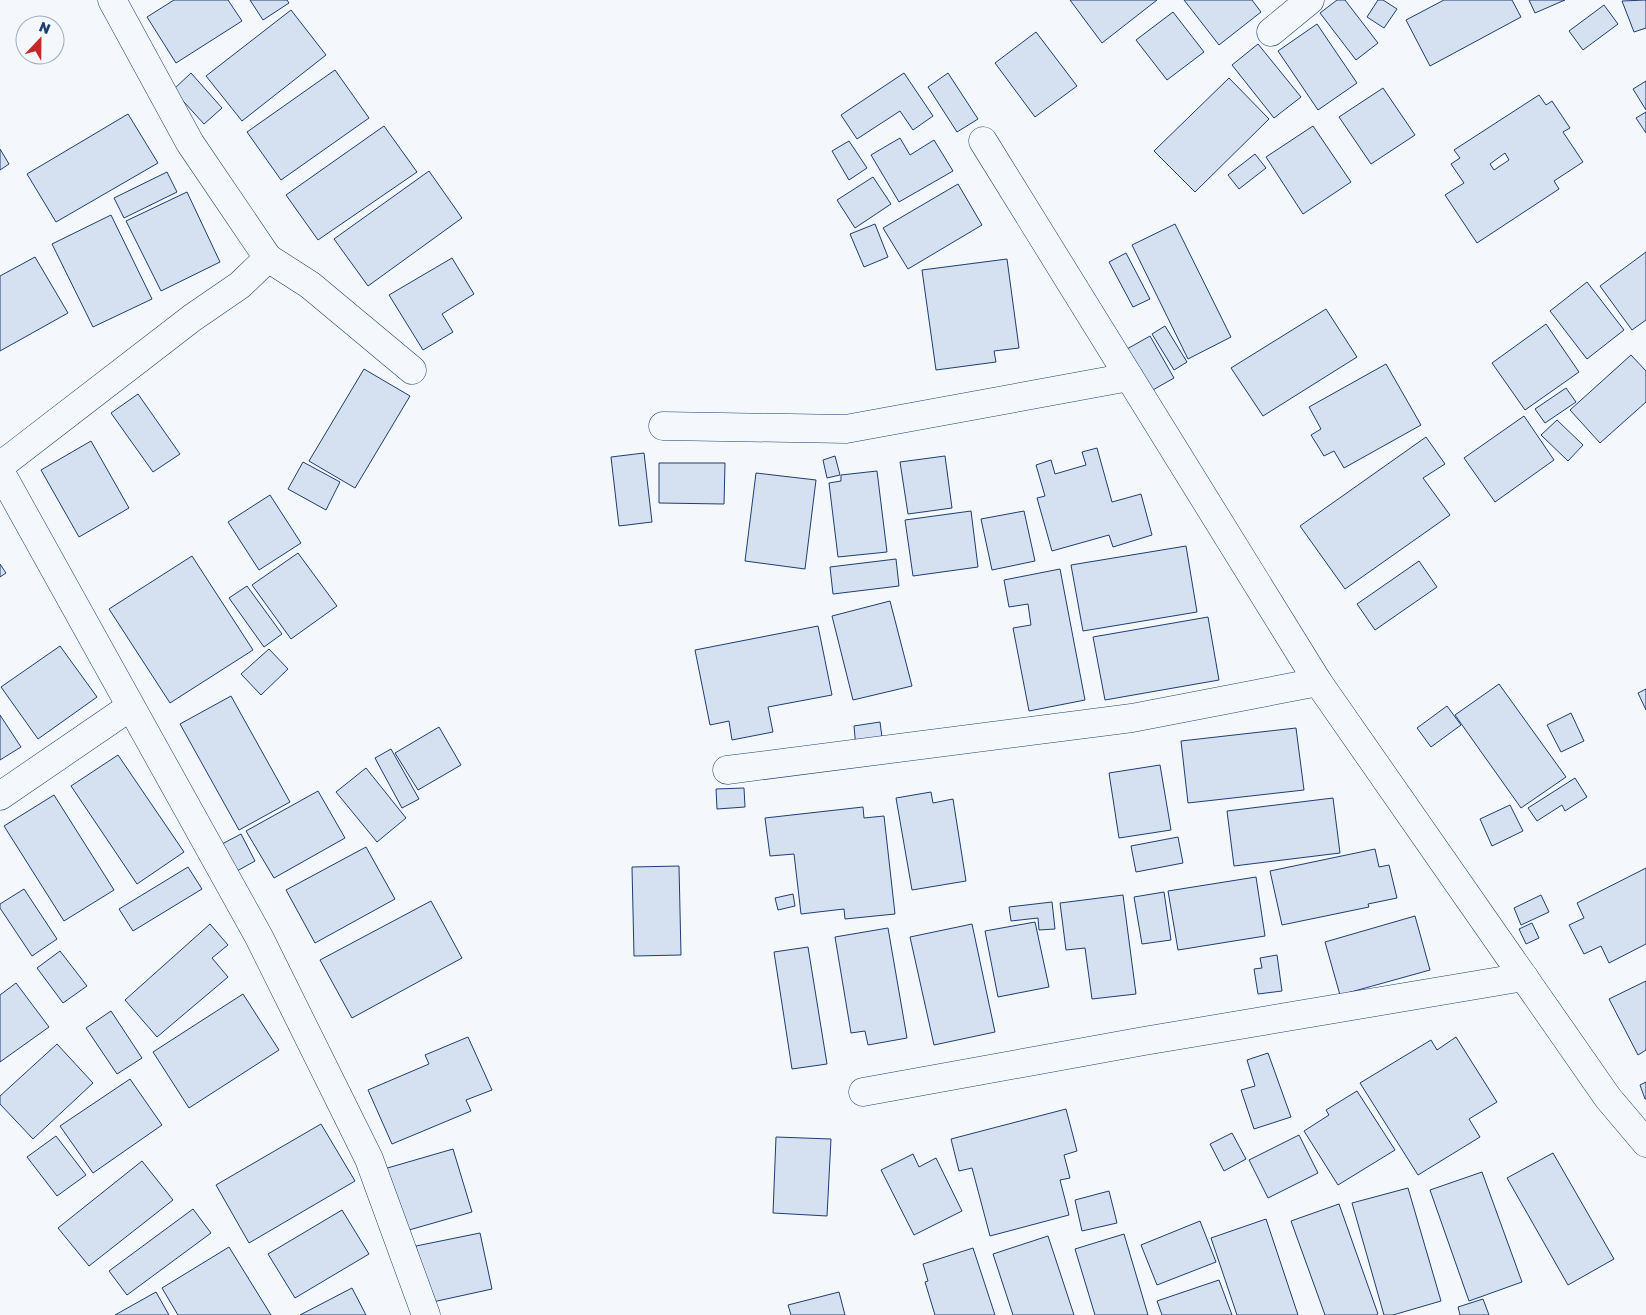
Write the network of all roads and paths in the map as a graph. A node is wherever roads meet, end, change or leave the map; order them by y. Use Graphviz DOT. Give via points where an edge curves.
graph roads {
  1 [pos="112,0"];
  2 [pos="1310,0"];
  3 [pos="1271,32"];
  4 [pos="983,141"];
  5 [pos="268,258"];
  6 [pos="412,370"];
  7 [pos="1128,377"];
  8 [pos="663,426"];
  9 [pos="0,466"];
  10 [pos="0,470"];
  11 [pos="1318,682"];
  12 [pos="130,707"];
  13 [pos="727,770"];
  14 [pos="0,796"];
  15 [pos="1524,977"];
  16 [pos="863,1092"];
  17 [pos="1646,1143"];
  18 [pos="426,1315"];
  1 -- 5 [label="street" via="190,142"];
  2 -- 3 [label="street"];
  4 -- 7 [label="street"];
  5 -- 6 [label="street" via="310,285"];
  5 -- 9 [label="street" via="240,285 192,318"];
  7 -- 8 [label="street" via="846,430"];
  7 -- 11 [label="street"];
  10 -- 12 [label="street"];
  11 -- 13 [label="street" via="1132,718"];
  11 -- 15 [label="street"];
  12 -- 14 [label="street"];
  12 -- 18 [label="street" via="259,937 369,1159"];
  15 -- 16 [label="street"];
  15 -- 17 [label="street" via="1608,1098"];
}
